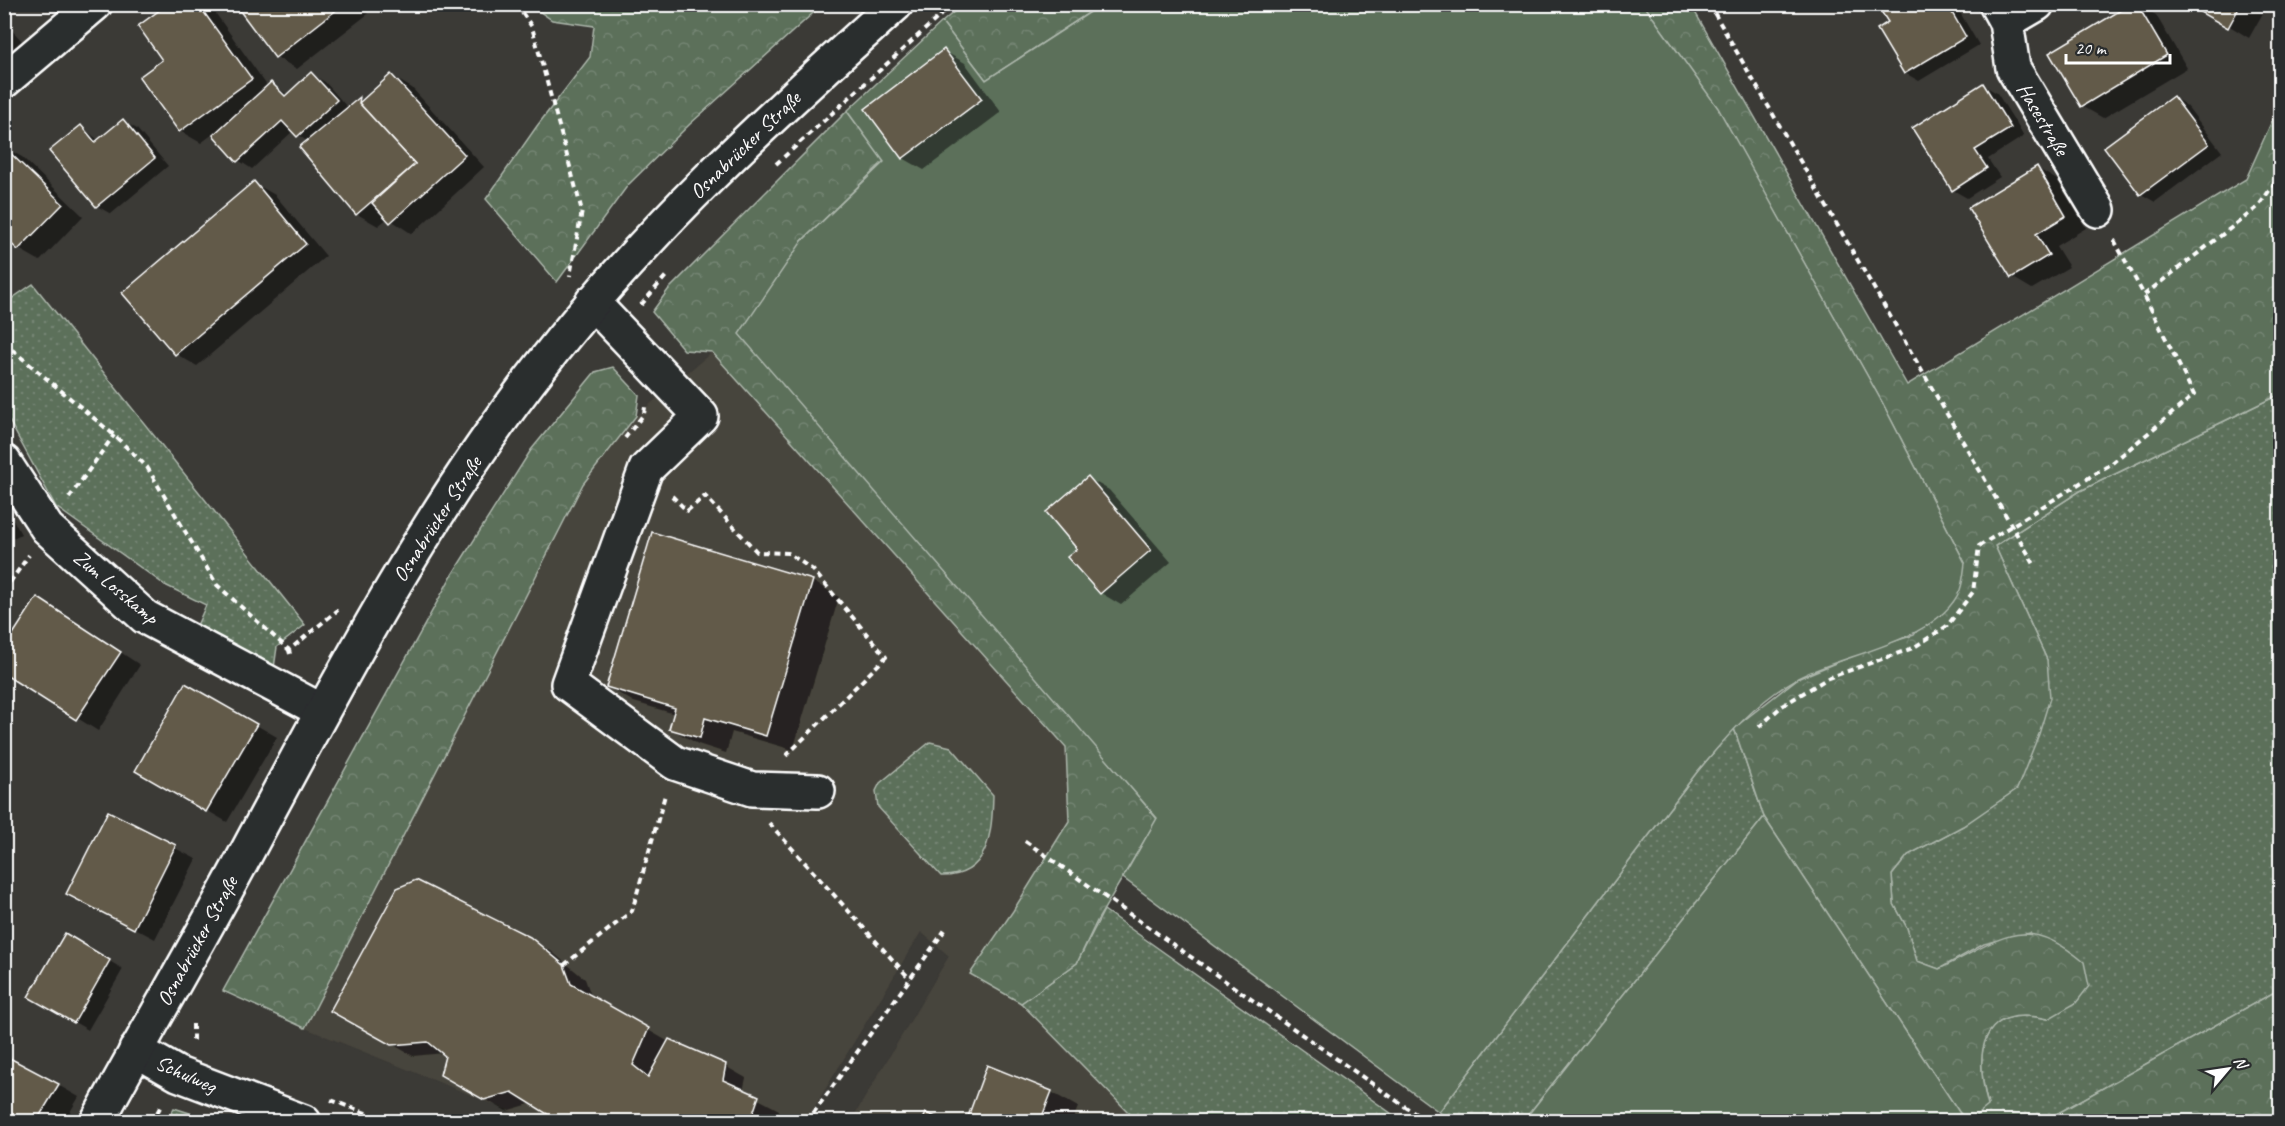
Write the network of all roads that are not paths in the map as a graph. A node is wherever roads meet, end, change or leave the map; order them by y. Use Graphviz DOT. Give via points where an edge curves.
graph roads {
  1 [pos="95,4"];
  2 [pos="896,4"];
  3 [pos="2037,4"];
  4 [pos="2001,13"];
  5 [pos="4,81"];
  6 [pos="2098,210"];
  7 [pos="580,291"];
  8 [pos="4,462"];
  9 [pos="322,711"];
  10 [pos="818,791"];
  11 [pos="136,1050"];
  12 [pos="97,1122"];
  13 [pos="304,1122"];
  1 -- 5 [label="street"];
  2 -- 7 [label="street, Osnabrücker Straße" via="781,107 679,209"];
  3 -- 4 [label="street, Hasestraße"];
  4 -- 6 [label="street, Hasestraße" via="2013,68"];
  7 -- 9 [label="street, Osnabrücker Straße" via="538,369 422,535"];
  7 -- 10 [label="street" via="701,416 646,469 568,684 675,763 752,789"];
  8 -- 9 [label="street, Zum Losskamp" via="47,528 145,617"];
  9 -- 11 [label="street, Osnabrücker Straße"];
  11 -- 12 [label="street, Osnabrücker Straße"];
  11 -- 13 [label="street, Schulweg" via="178,1074"];
}
